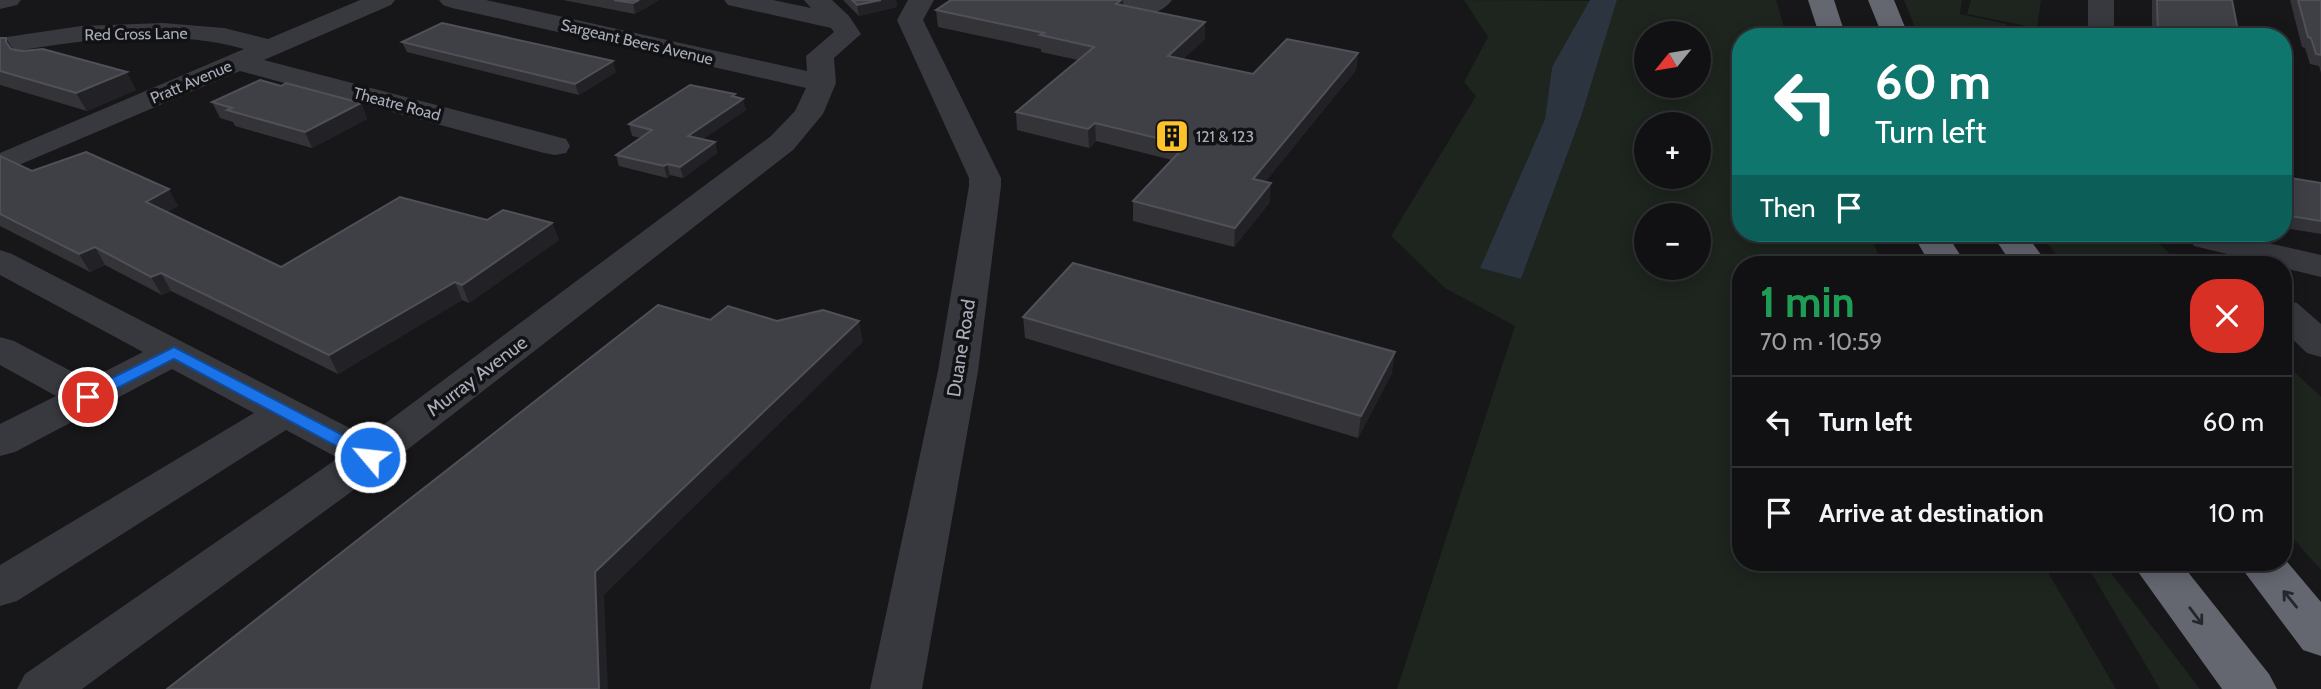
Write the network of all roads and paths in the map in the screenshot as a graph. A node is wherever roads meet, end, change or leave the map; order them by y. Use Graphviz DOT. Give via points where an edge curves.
graph roads {
  1 [pos="8,0"];
  2 [pos="382,0"];
  3 [pos="452,0"];
  4 [pos="737,0"];
  5 [pos="817,0"];
  6 [pos="1106,0"];
  7 [pos="1159,0"];
  8 [pos="1821,0"];
  9 [pos="1881,0"];
  10 [pos="2101,0"];
  11 [pos="0,1"];
  12 [pos="915,10"];
  13 [pos="840,22"];
  14 [pos="1830,28"];
  15 [pos="1892,28"];
  16 [pos="2101,28"];
  17 [pos="0,46"];
  18 [pos="270,48"];
  19 [pos="83,62"];
  20 [pos="238,62"];
  21 [pos="0,69"];
  22 [pos="135,78"];
  23 [pos="822,83"];
  24 [pos="175,89"];
  25 [pos="555,146"];
  26 [pos="0,164"];
  27 [pos="2210,242"];
  28 [pos="2227,242"];
  29 [pos="2225,256"];
  30 [pos="2282,256"];
  31 [pos="2292,259"];
  32 [pos="2321,266"];
  33 [pos="11,278"];
  34 [pos="2292,318"];
  35 [pos="2321,345"];
  36 [pos="0,349"];
  37 [pos="174,352"];
  38 [pos="88,397"];
  39 [pos="285,412"];
  40 [pos="0,442"];
  41 [pos="370,457"];
  42 [pos="2161,571"];
  43 [pos="2267,571"];
  44 [pos="0,588"];
  45 [pos="2321,636"];
  46 [pos="43,689"];
  47 [pos="896,689"];
  48 [pos="2251,689"];
  1 -- 11 [label="street"];
  2 -- 18 [label="street, Pratt Avenue"];
  3 -- 23 [label="street, Sargeant Beers Avenue"];
  4 -- 13 [label="street"];
  5 -- 13 [label="street"];
  6 -- 7 [label="street" via="1138,7"];
  8 -- 14 [label="highway"];
  9 -- 15 [label="highway"];
  10 -- 16 [label="street"];
  12 -- 47 [label="street, Duane Road" via="985,186 958,371"];
  13 -- 23 [label="street, Murray Avenue" via="848,34 820,56"];
  17 -- 18 [label="street, Red Cross Lane" via="85,34 166,31 219,35"];
  18 -- 20 [label="street, Pratt Avenue"];
  19 -- 21 [label="street" via="56,55"];
  20 -- 24 [label="street, Pratt Avenue"];
  20 -- 25 [label="street, Theatre Road"];
  22 -- 24 [label="street"];
  23 -- 41 [label="street, Murray Avenue" via="808,114 782,143"];
  24 -- 26 [label="street, Pratt Avenue"];
  27 -- 29 [label="street"];
  28 -- 30 [label="street"];
  31 -- 32 [label="street"];
  33 -- 37 [label="street"];
  34 -- 35 [label="street"];
  36 -- 38 [label="street"];
  37 -- 38 [label="street"];
  37 -- 39 [label="street"];
  38 -- 40 [label="street"];
  39 -- 41 [label="street"];
  39 -- 44 [label="street"];
  41 -- 46 [label="street, Murray Avenue"];
  42 -- 48 [label="highway, one-way"];
  45 -- 43 [label="highway, one-way"];
}
